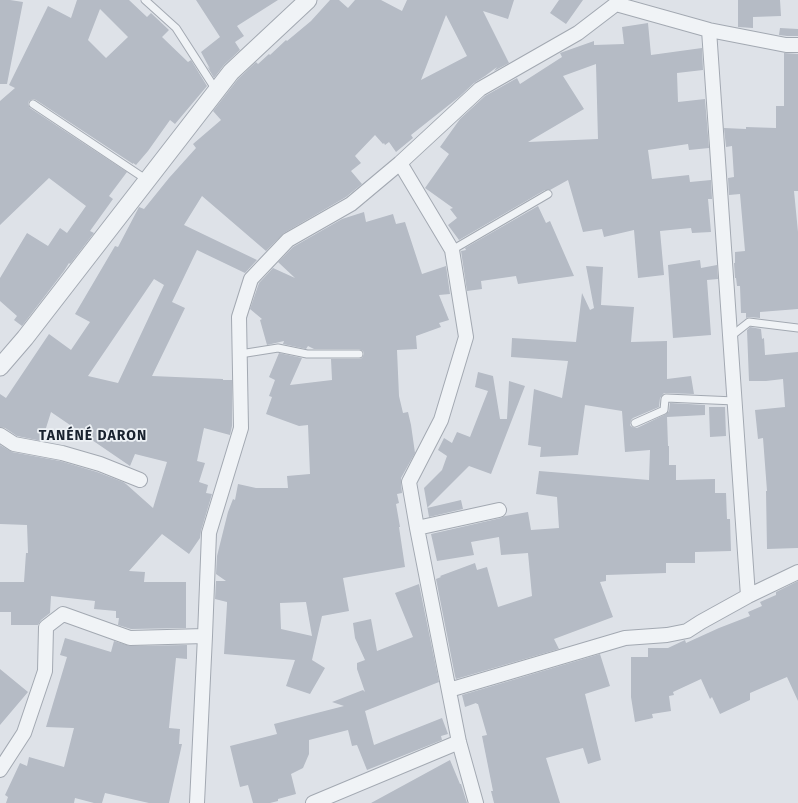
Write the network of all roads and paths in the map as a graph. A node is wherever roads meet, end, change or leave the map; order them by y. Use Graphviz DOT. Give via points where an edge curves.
graph roads {
  1 [pos="145,0"];
  2 [pos="308,0"];
  3 [pos="617,2"];
  4 [pos="709,30"];
  5 [pos="798,45"];
  6 [pos="216,91"];
  7 [pos="34,104"];
  8 [pos="400,163"];
  9 [pos="147,180"];
  10 [pos="548,194"];
  11 [pos="452,250"];
  12 [pos="798,328"];
  13 [pos="730,337"];
  14 [pos="240,354"];
  15 [pos="359,354"];
  16 [pos="0,367"];
  17 [pos="735,401"];
  18 [pos="635,423"];
  19 [pos="0,435"];
  20 [pos="140,480"];
  21 [pos="499,510"];
  22 [pos="417,528"];
  23 [pos="798,572"];
  24 [pos="748,596"];
  25 [pos="205,636"];
  26 [pos="449,690"];
  27 [pos="460,742"];
  28 [pos="0,770"];
  29 [pos="197,803"];
  30 [pos="313,803"];
  31 [pos="476,803"];
  1 -- 6 [label="lane" via="176,28"];
  2 -- 6 [label="street" via="231,72"];
  3 -- 4 [label="street"];
  3 -- 8 [label="street" via="578,33 480,89"];
  4 -- 5 [label="street"];
  4 -- 13 [label="street"];
  6 -- 9 [label="street"];
  7 -- 9 [label="lane"];
  8 -- 11 [label="street"];
  8 -- 14 [label="street" via="351,204 288,240 251,279 240,317"];
  9 -- 16 [label="street"];
  10 -- 11 [label="lane"];
  11 -- 22 [label="street" via="466,337 441,420 409,482"];
  12 -- 13 [label="lane" via="749,322"];
  13 -- 17 [label="street"];
  14 -- 15 [label="lane" via="278,348 307,354"];
  14 -- 25 [label="street" via="241,428 209,533"];
  17 -- 18 [label="lane" via="666,398 664,410"];
  17 -- 24 [label="street"];
  19 -- 20 [label="street" via="14,444 100,464"];
  21 -- 22 [label="street"];
  22 -- 26 [label="street"];
  23 -- 24 [label="street"];
  24 -- 26 [label="street" via="687,631 625,638"];
  25 -- 28 [label="street" via="130,638 63,614 46,627 45,671 24,733"];
  25 -- 29 [label="street"];
  26 -- 27 [label="street"];
  27 -- 30 [label="street"];
  27 -- 31 [label="street"];
}
